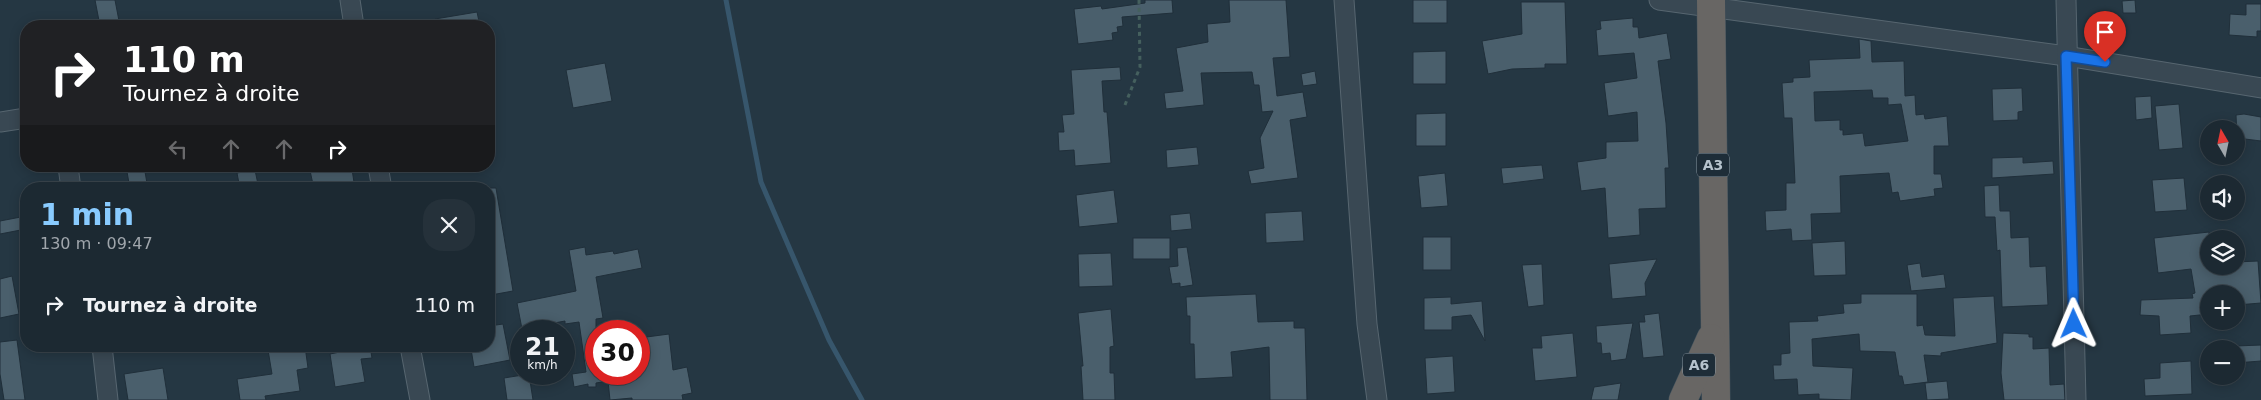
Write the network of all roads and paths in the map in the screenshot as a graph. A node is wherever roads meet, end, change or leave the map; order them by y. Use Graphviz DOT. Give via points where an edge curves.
graph roads {
  1 [pos="350,0"];
  2 [pos="1139,0"];
  3 [pos="1344,0"];
  4 [pos="1659,0"];
  5 [pos="2066,0"];
  6 [pos="1712,4"];
  7 [pos="353,20"];
  8 [pos="2066,56"];
  9 [pos="2261,88"];
  10 [pos="1125,105"];
  11 [pos="20,119"];
  12 [pos="0,122"];
  13 [pos="1714,330"];
  14 [pos="103,352"];
  15 [pos="411,352"];
  16 [pos="108,400"];
  17 [pos="420,400"];
  18 [pos="1377,400"];
  19 [pos="1684,400"];
  20 [pos="1716,400"];
  21 [pos="2076,400"];
  1 -- 7 [label="street"];
  2 -- 10 [label="path" via="1140,67"];
  3 -- 18 [label="street" via="1367,324"];
  4 -- 6 [label="street"];
  5 -- 8 [label="street"];
  6 -- 8 [label="street"];
  6 -- 13 [label="highway, A3"];
  8 -- 9 [label="street"];
  8 -- 21 [label="street"];
  11 -- 12 [label="street"];
  13 -- 19 [label="highway, A6"];
  13 -- 20 [label="highway, A3"];
  14 -- 16 [label="street"];
  15 -- 17 [label="street"];
}
